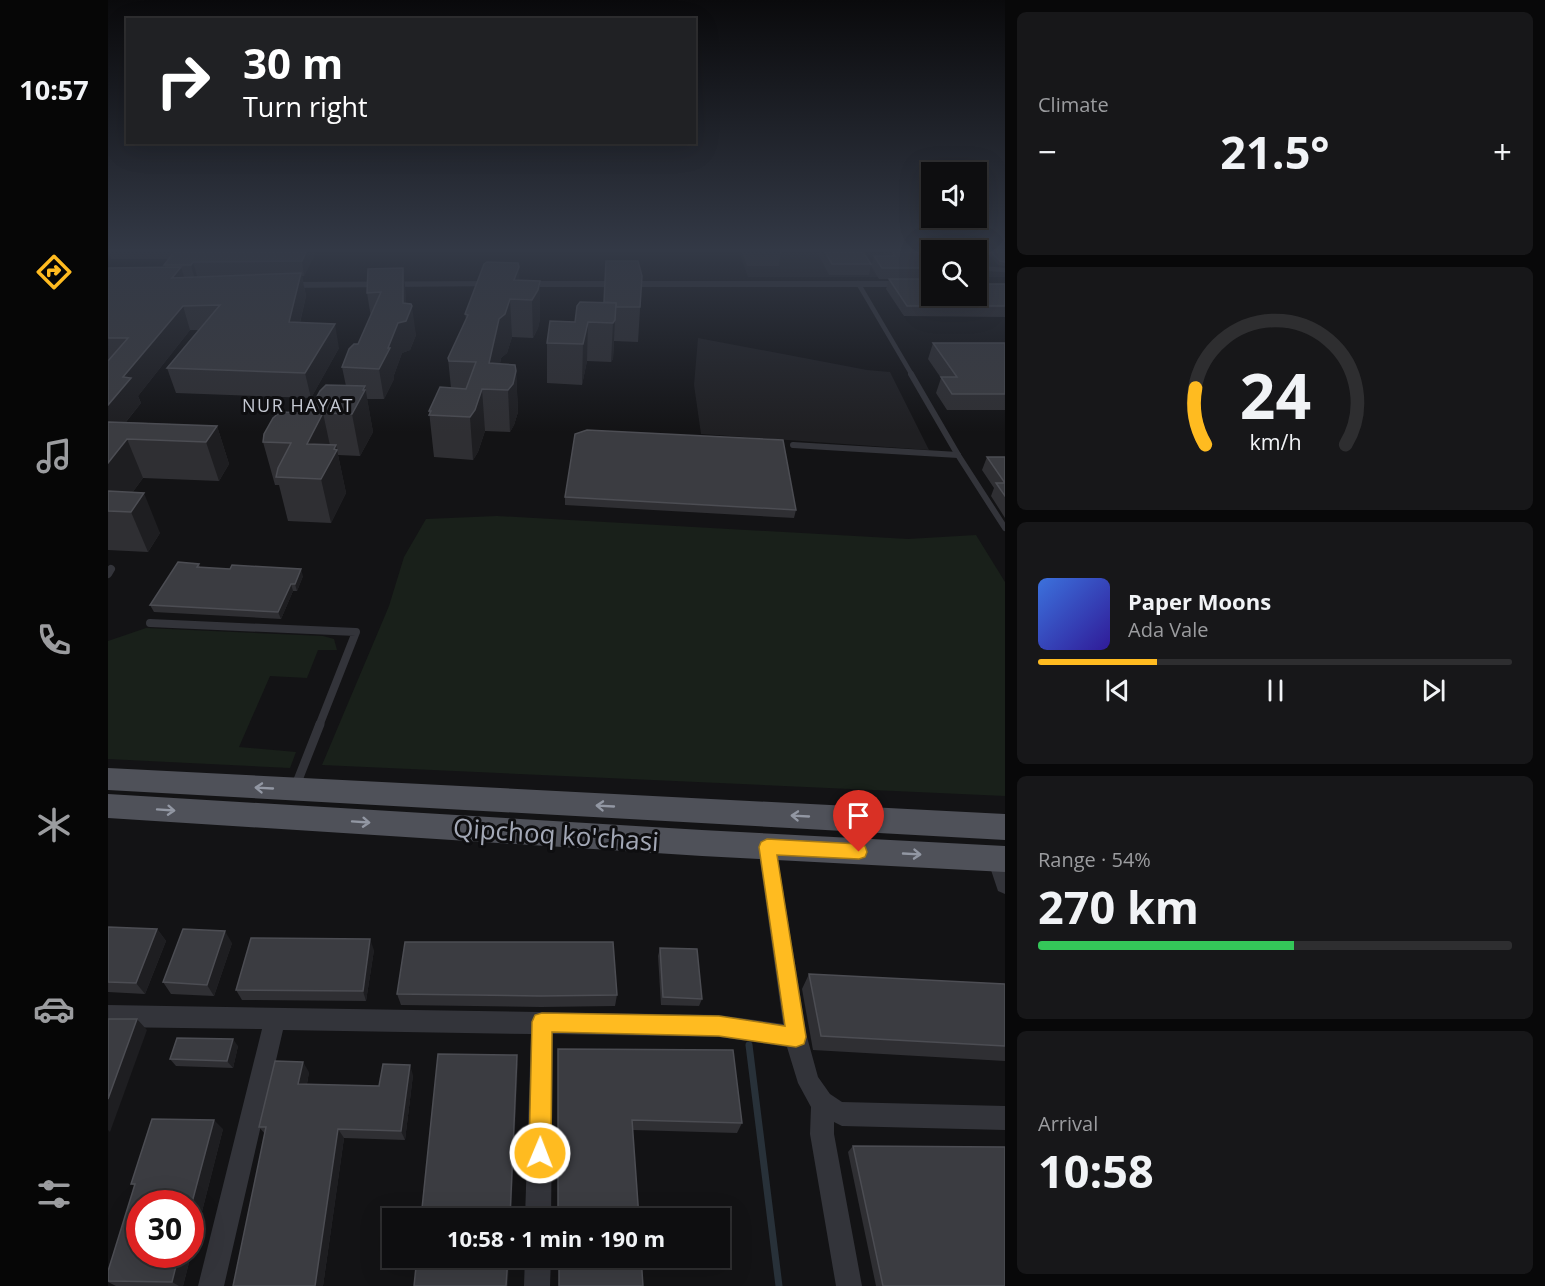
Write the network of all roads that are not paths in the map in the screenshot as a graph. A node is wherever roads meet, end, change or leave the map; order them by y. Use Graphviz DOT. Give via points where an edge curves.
graph roads {
  1 [pos="874,312"];
  2 [pos="793,445"];
  3 [pos="958,455"];
  4 [pos="1005,528"];
  5 [pos="150,623"];
  6 [pos="108,779"];
  7 [pos="294,789"];
  8 [pos="108,806"];
  9 [pos="698,811"];
  10 [pos="1005,827"];
  11 [pos="702,843"];
  12 [pos="767,847"];
  13 [pos="1002,867"];
  14 [pos="108,1016"];
  15 [pos="274,1019"];
  16 [pos="542,1022"];
  17 [pos="796,1037"];
  18 [pos="823,1104"];
  19 [pos="1005,1118"];
  20 [pos="538,1208"];
  21 [pos="538,1268"];
  22 [pos="212,1286"];
  23 [pos="537,1286"];
  24 [pos="849,1286"];
  1 -- 3 [label="lane"];
  2 -- 3 [label="lane"];
  3 -- 4 [label="lane"];
  5 -- 7 [label="lane" via="356,632"];
  7 -- 6 [label="main road, Qipchoq ko'chasi, one-way"];
  9 -- 7 [label="main road, Qipchoq ko'chasi, one-way"];
  8 -- 11 [label="main road, Qipchoq ko'chasi, one-way"];
  10 -- 9 [label="main road, Qipchoq ko'chasi, one-way"];
  9 -- 11 [label="main road" via="715,828"];
  11 -- 12 [label="main road, Qipchoq ko'chasi"];
  12 -- 13 [label="main road, Qipchoq ko'chasi, one-way"];
  12 -- 17 [label="street"];
  14 -- 15 [label="street"];
  15 -- 16 [label="street"];
  15 -- 22 [label="street"];
  16 -- 17 [label="street" via="748,1029"];
  16 -- 20 [label="street"];
  17 -- 18 [label="street" via="811,1087"];
  18 -- 19 [label="street" via="843,1114"];
  18 -- 24 [label="street" via="822,1134"];
  21 -- 23 [label="street"];
}
